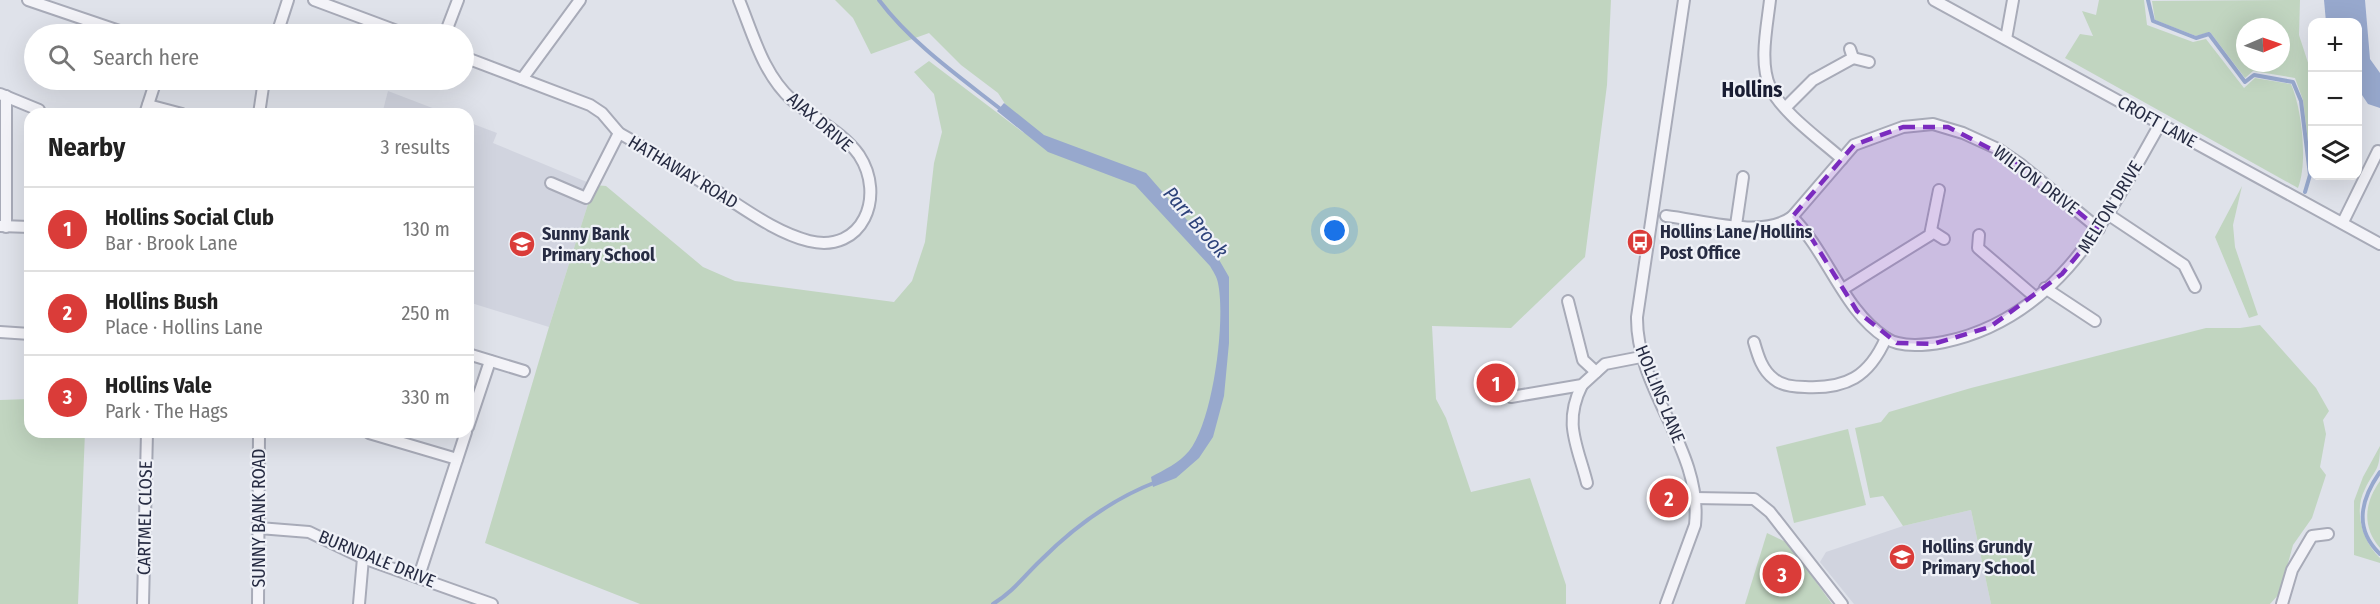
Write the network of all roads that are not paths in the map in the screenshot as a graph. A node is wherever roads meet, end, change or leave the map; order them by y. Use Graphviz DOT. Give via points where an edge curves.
graph roads {
  1 [pos="28,0"];
  2 [pos="288,0"];
  3 [pos="314,0"];
  4 [pos="458,0"];
  5 [pos="580,0"];
  6 [pos="739,0"];
  7 [pos="1684,0"];
  8 [pos="1770,0"];
  9 [pos="1934,0"];
  10 [pos="2013,0"];
  11 [pos="99,24"];
  12 [pos="280,24"];
  13 [pos="378,24"];
  14 [pos="449,24"];
  15 [pos="2006,39"];
  16 [pos="474,61"];
  17 [pos="1869,62"];
  18 [pos="522,79"];
  19 [pos="153,90"];
  20 [pos="263,90"];
  21 [pos="3,95"];
  22 [pos="1786,107"];
  23 [pos="34,108"];
  24 [pos="147,108"];
  25 [pos="260,108"];
  26 [pos="2160,124"];
  27 [pos="619,133"];
  28 [pos="2378,151"];
  29 [pos="1842,159"];
  30 [pos="1743,177"];
  31 [pos="551,183"];
  32 [pos="1939,190"];
  33 [pos="867,215"];
  34 [pos="2109,215"];
  35 [pos="1666,216"];
  36 [pos="1792,217"];
  37 [pos="2343,222"];
  38 [pos="1736,225"];
  39 [pos="3,226"];
  40 [pos="24,227"];
  41 [pos="2099,229"];
  42 [pos="1933,232"];
  43 [pos="1979,235"];
  44 [pos="1944,239"];
  45 [pos="2380,244"];
  46 [pos="2195,286"];
  47 [pos="2045,288"];
  48 [pos="1843,289"];
  49 [pos="2035,297"];
  50 [pos="1568,302"];
  51 [pos="2095,321"];
  52 [pos="0,332"];
  53 [pos="24,333"];
  54 [pos="1886,338"];
  55 [pos="1754,342"];
  56 [pos="474,356"];
  57 [pos="1641,357"];
  58 [pos="490,361"];
  59 [pos="524,371"];
  60 [pos="1596,372"];
  61 [pos="1582,385"];
  62 [pos="1511,397"];
  63 [pos="474,409"];
  64 [pos="147,438"];
  65 [pos="259,438"];
  66 [pos="386,438"];
  67 [pos="464,438"];
  68 [pos="457,459"];
  69 [pos="1587,483"];
  70 [pos="1694,498"];
  71 [pos="259,528"];
  72 [pos="2328,534"];
  73 [pos="363,558"];
  74 [pos="419,576"];
  75 [pos="143,604"];
  76 [pos="258,604"];
  77 [pos="359,604"];
  78 [pos="492,604"];
  79 [pos="1666,604"];
  80 [pos="1842,604"];
  81 [pos="2282,604"];
  1 -- 11 [label="street"];
  2 -- 12 [label="street"];
  3 -- 13 [label="street"];
  4 -- 14 [label="street"];
  5 -- 18 [label="street"];
  6 -- 33 [label="street, AJAX DRIVE" via="761,58 774,79 790,98 858,155 869,184"];
  7 -- 57 [label="street, HOLLINS LANE" via="1640,297 1637,336"];
  8 -- 22 [label="street" via="1765,48 1767,79"];
  9 -- 15 [label="street, CROFT LANE"];
  10 -- 15 [label="street"];
  15 -- 26 [label="street, CROFT LANE"];
  16 -- 18 [label="street, HATHAWAY ROAD"];
  17 -- 22 [label="street" via="1851,53 1813,80"];
  18 -- 27 [label="street, HATHAWAY ROAD" via="590,105 602,112"];
  19 -- 24 [label="street"];
  20 -- 25 [label="street"];
  21 -- 23 [label="street"];
  21 -- 39 [label="street"];
  22 -- 29 [label="street"];
  26 -- 34 [label="street, MELTON DRIVE"];
  26 -- 37 [label="street, CROFT LANE"];
  27 -- 31 [label="street" via="586,198"];
  27 -- 33 [label="street, HATHAWAY ROAD" via="795,237 812,242 842,241 857,231"];
  28 -- 37 [label="street"];
  29 -- 36 [label="street, WILTON DRIVE"];
  29 -- 41 [label="street, WILTON DRIVE" via="1854,145 1896,129 1926,124 1948,127 1994,147 2020,164"];
  30 -- 38 [label="street"];
  32 -- 42 [label="street"];
  34 -- 41 [label="street, MELTON DRIVE"];
  34 -- 46 [label="street" via="2184,266"];
  35 -- 38 [label="street"];
  36 -- 38 [label="street" via="1775,226"];
  36 -- 48 [label="street" via="1812,239"];
  37 -- 45 [label="street, CROFT LANE"];
  39 -- 40 [label="street"];
  41 -- 47 [label="street, MELTON DRIVE" via="2075,262"];
  42 -- 44 [label="street"];
  42 -- 48 [label="street"];
  43 -- 49 [label="street" via="1978,248"];
  47 -- 49 [label="street, MELTON DRIVE"];
  47 -- 51 [label="street"];
  48 -- 54 [label="street" via="1857,311"];
  49 -- 54 [label="street, MELTON DRIVE" via="1990,327 1953,340 1916,344"];
  50 -- 60 [label="street" via="1583,360"];
  52 -- 53 [label="street"];
  54 -- 55 [label="street" via="1865,371 1848,383 1829,387 1795,387 1774,379 1763,368"];
  56 -- 58 [label="street"];
  57 -- 60 [label="street" via="1605,364"];
  57 -- 70 [label="street, HOLLINS LANE" via="1683,452"];
  58 -- 59 [label="street"];
  58 -- 63 [label="street"];
  60 -- 61 [label="street"];
  61 -- 62 [label="street"];
  61 -- 69 [label="street" via="1573,403 1571,422"];
  64 -- 75 [label="street, CARTMEL CLOSE"];
  65 -- 71 [label="street, SUNNY BANK ROAD"];
  66 -- 68 [label="street"];
  67 -- 68 [label="street"];
  68 -- 74 [label="street"];
  70 -- 79 [label="street, HOLLINS LANE" via="1695,525"];
  70 -- 80 [label="street" via="1754,499 1770,512"];
  71 -- 73 [label="street, BURNDALE DRIVE" via="309,532"];
  71 -- 76 [label="street, SUNNY BANK ROAD"];
  72 -- 81 [label="street" via="2312,536 2292,570"];
  73 -- 74 [label="street, BURNDALE DRIVE"];
  73 -- 77 [label="street"];
  74 -- 78 [label="street, BURNDALE DRIVE"];
}
